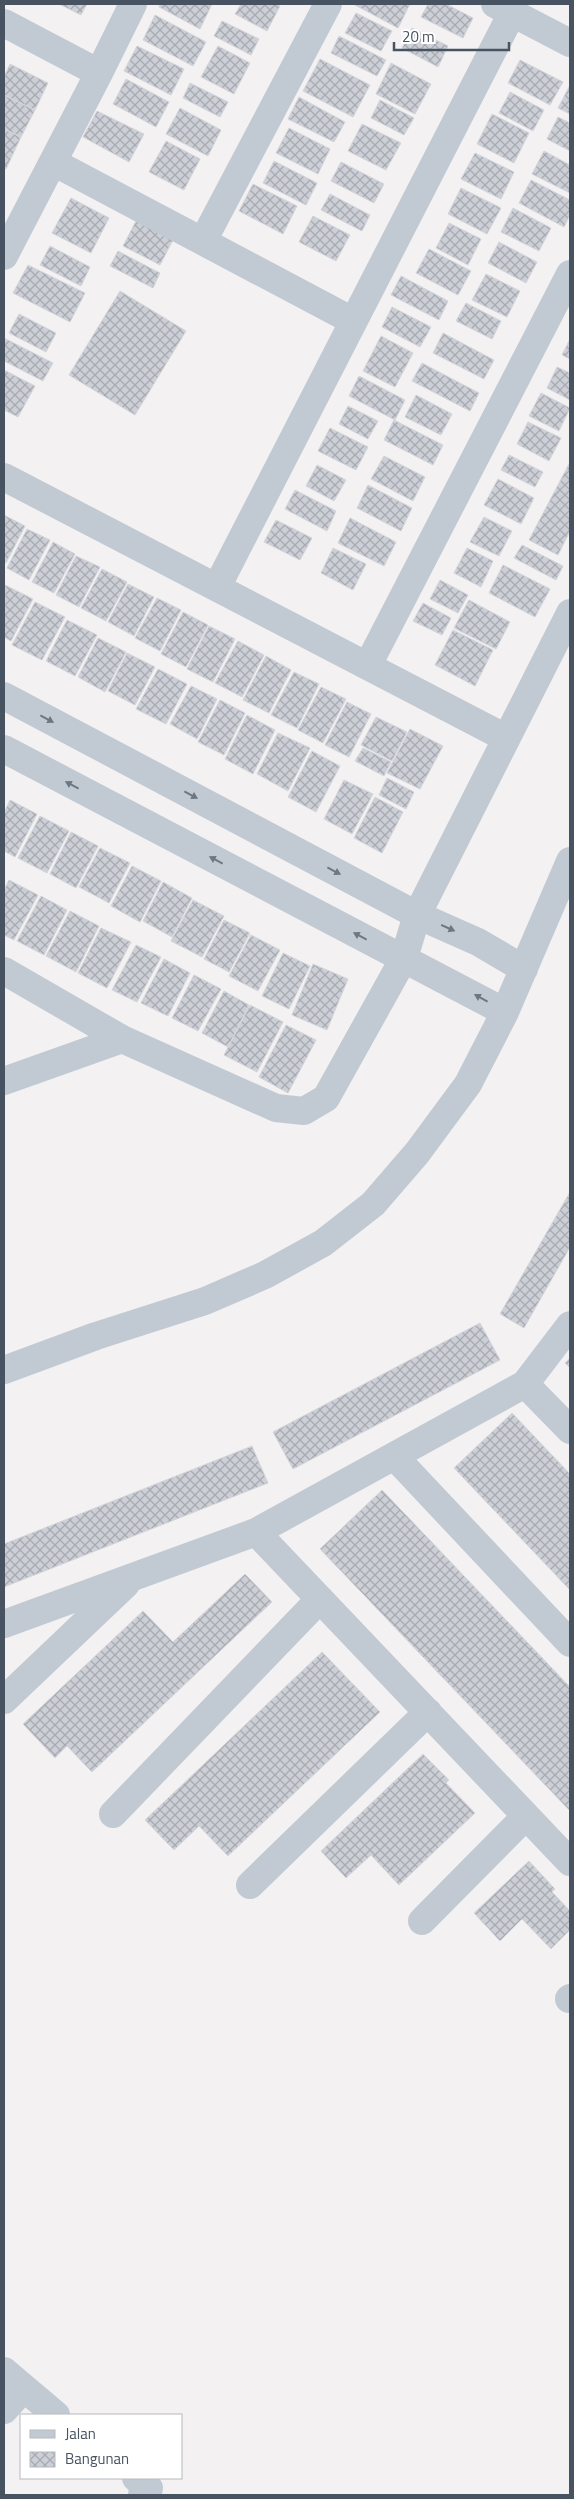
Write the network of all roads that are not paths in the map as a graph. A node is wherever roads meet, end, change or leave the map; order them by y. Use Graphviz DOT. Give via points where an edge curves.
graph roads {
  1 [pos="133,4"];
  2 [pos="328,4"];
  3 [pos="504,8"];
  4 [pos="4,23"];
  5 [pos="570,43"];
  6 [pos="99,73"];
  7 [pos="53,162"];
  8 [pos="203,241"];
  9 [pos="4,256"];
  10 [pos="570,274"];
  11 [pos="353,321"];
  12 [pos="4,477"];
  13 [pos="216,587"];
  14 [pos="570,613"];
  15 [pos="368,665"];
  16 [pos="4,696"];
  17 [pos="506,738"];
  18 [pos="4,749"];
  19 [pos="570,861"];
  20 [pos="417,914"];
  21 [pos="404,958"];
  22 [pos="524,969"];
  23 [pos="4,971"];
  24 [pos="505,1012"];
  25 [pos="122,1039"];
  26 [pos="4,1081"];
  27 [pos="570,1325"];
  28 [pos="4,1370"];
  29 [pos="525,1384"];
  30 [pos="570,1430"];
  31 [pos="394,1456"];
  32 [pos="256,1532"];
  33 [pos="134,1576"];
  34 [pos="320,1599"];
  35 [pos="4,1624"];
  36 [pos="570,1643"];
  37 [pos="4,1700"];
  38 [pos="428,1712"];
  39 [pos="113,1814"];
  40 [pos="526,1816"];
  41 [pos="570,1862"];
  42 [pos="250,1885"];
  43 [pos="422,1921"];
  44 [pos="13,2380"];
  45 [pos="4,2410"];
  46 [pos="55,2414"];
  1 -- 6 [label="street"];
  2 -- 8 [label="street"];
  3 -- 5 [label="street"];
  3 -- 11 [label="street"];
  4 -- 6 [label="street"];
  6 -- 7 [label="street"];
  7 -- 8 [label="street"];
  7 -- 9 [label="street"];
  8 -- 11 [label="street"];
  10 -- 15 [label="street"];
  11 -- 13 [label="street"];
  12 -- 13 [label="street"];
  13 -- 15 [label="street"];
  14 -- 17 [label="street"];
  15 -- 17 [label="street"];
  16 -- 20 [label="street, one-way"];
  17 -- 20 [label="street"];
  21 -- 18 [label="street, one-way"];
  19 -- 22 [label="street"];
  20 -- 21 [label="street"];
  20 -- 22 [label="street, one-way" via="478,942"];
  24 -- 21 [label="street, one-way"];
  21 -- 25 [label="street" via="326,1098 304,1111 276,1108"];
  22 -- 24 [label="street"];
  23 -- 25 [label="street"];
  24 -- 28 [label="street" via="468,1084 417,1153 373,1204 323,1243 265,1275 205,1301"];
  25 -- 26 [label="street"];
  27 -- 29 [label="street"];
  29 -- 30 [label="street"];
  29 -- 31 [label="street"];
  31 -- 32 [label="street"];
  31 -- 36 [label="street"];
  32 -- 33 [label="street"];
  32 -- 34 [label="street"];
  33 -- 35 [label="street"];
  33 -- 37 [label="street"];
  34 -- 38 [label="street"];
  34 -- 39 [label="street"];
  38 -- 40 [label="street"];
  38 -- 42 [label="street"];
  40 -- 41 [label="street"];
  40 -- 43 [label="street"];
  44 -- 45 [label="street"];
  44 -- 46 [label="street"];
}
